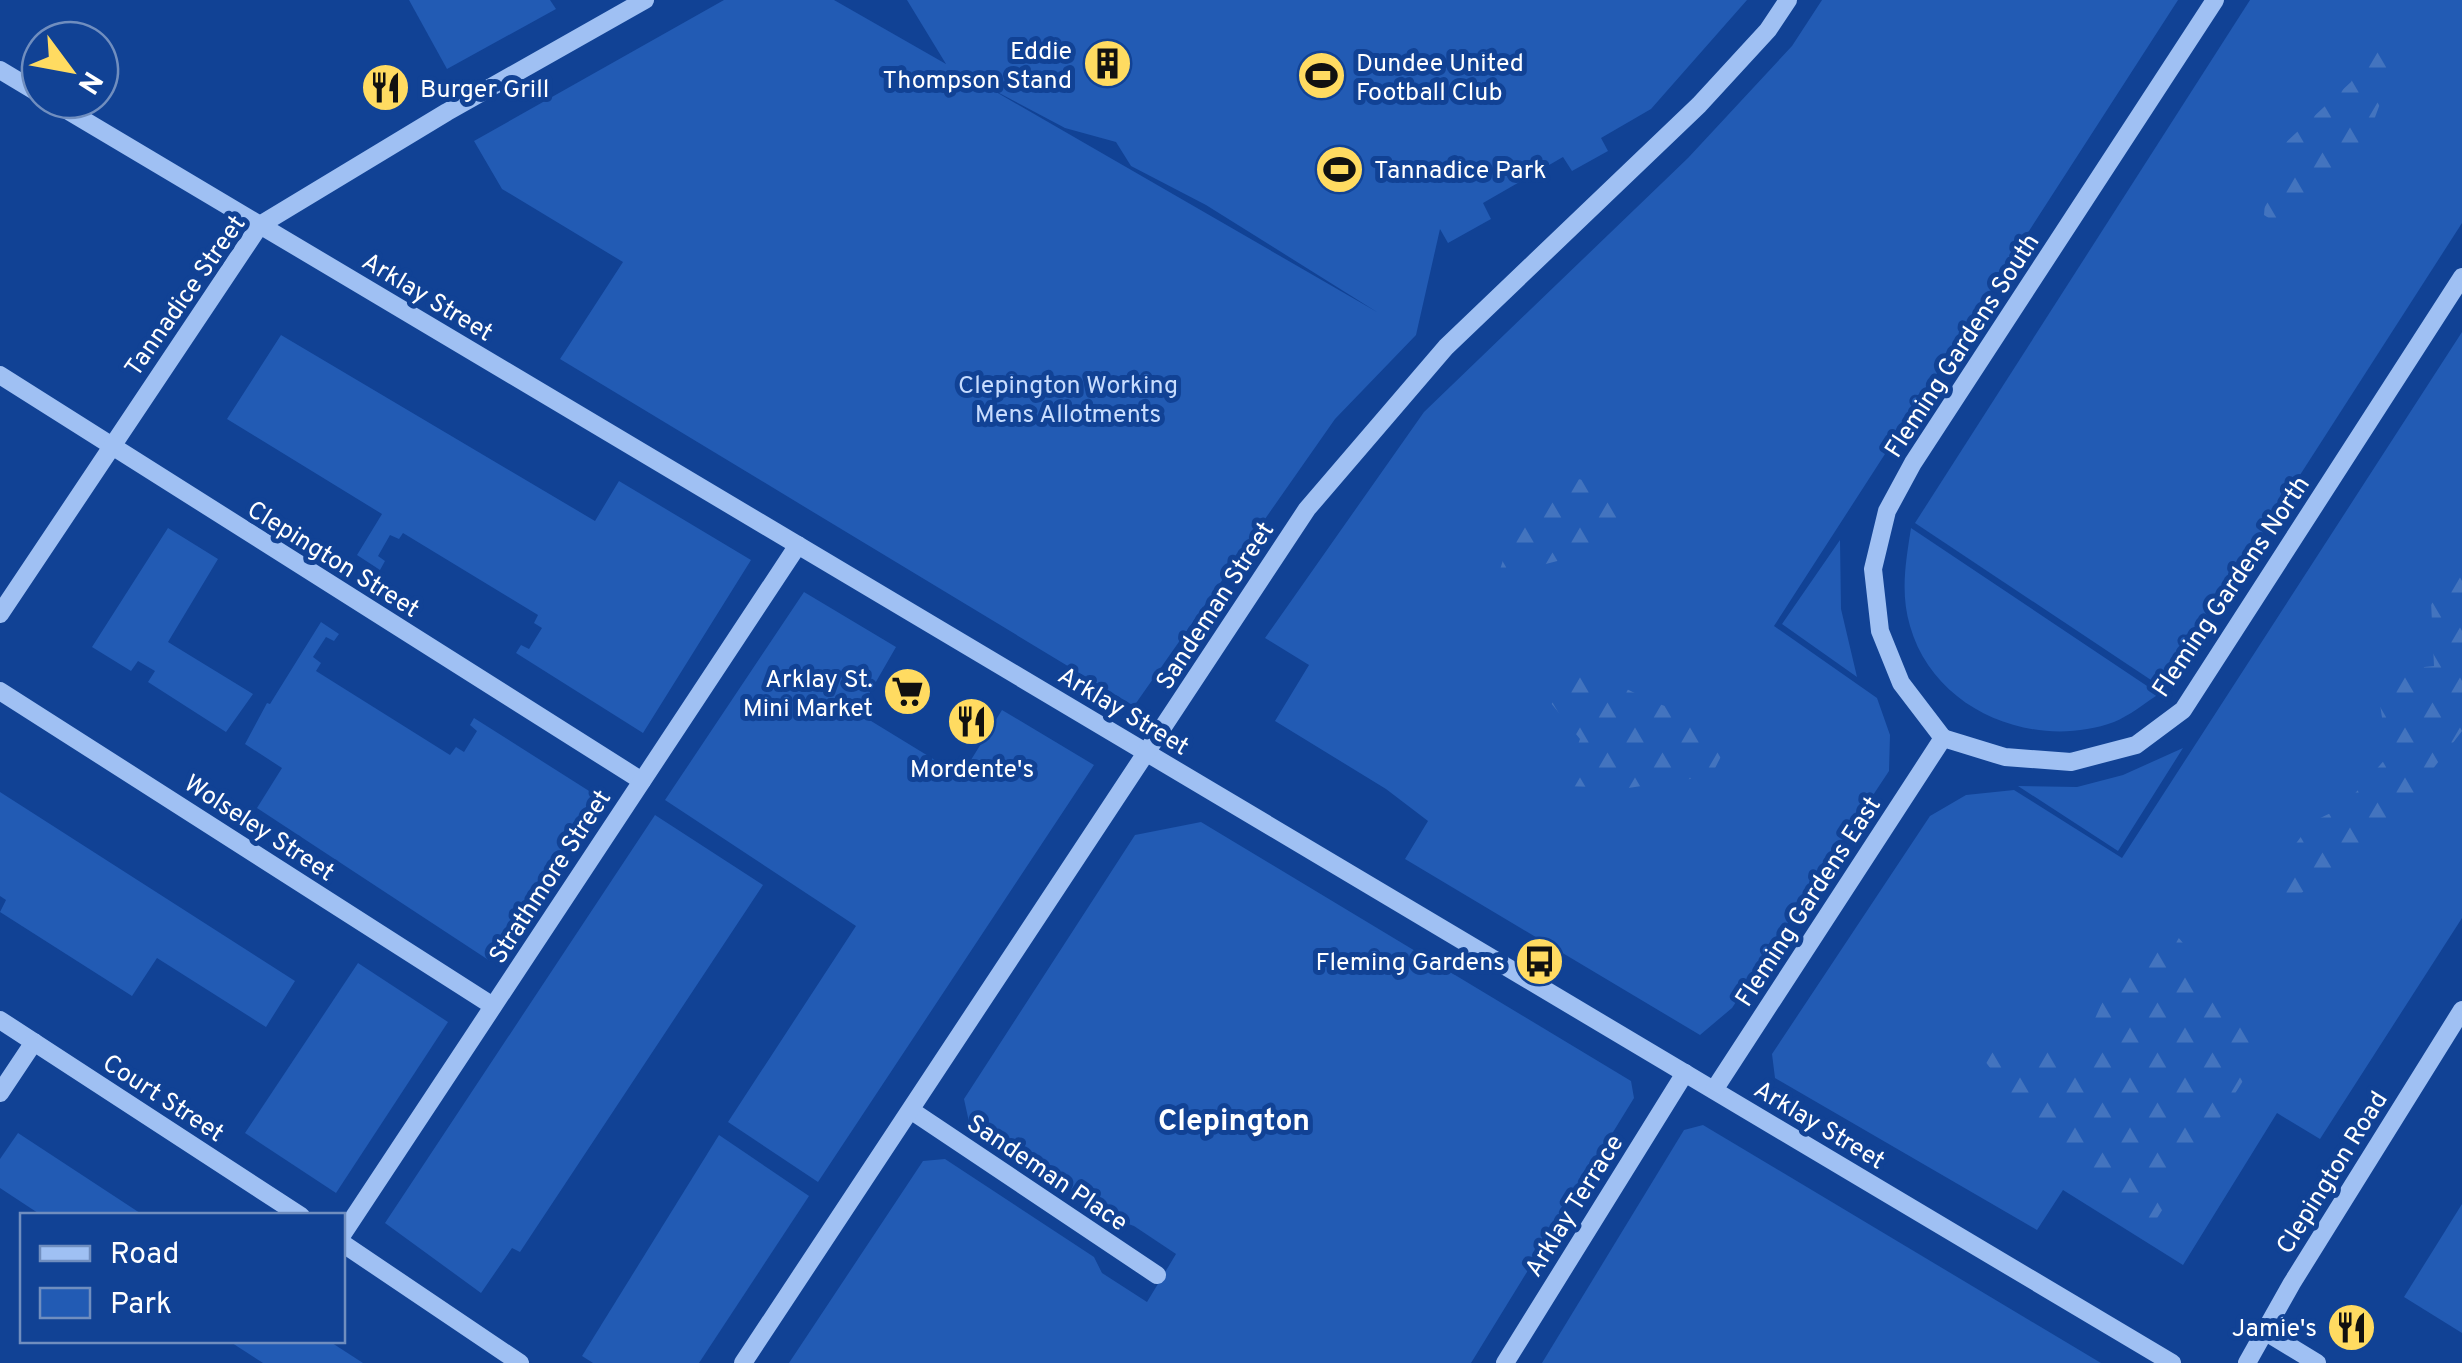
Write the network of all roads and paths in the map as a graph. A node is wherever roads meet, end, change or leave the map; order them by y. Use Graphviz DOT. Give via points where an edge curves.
graph roads {
  1 [pos="645,0"];
  2 [pos="1788,0"];
  3 [pos="2214,0"];
  4 [pos="84,120"];
  5 [pos="260,225"];
  6 [pos="2462,277"];
  7 [pos="0,376"];
  8 [pos="110,447"];
  9 [pos="798,545"];
  10 [pos="0,614"];
  11 [pos="0,690"];
  12 [pos="1943,738"];
  13 [pos="1147,753"];
  14 [pos="642,780"];
  15 [pos="493,1006"];
  16 [pos="2462,1010"];
  17 [pos="0,1020"];
  18 [pos="34,1042"];
  19 [pos="1685,1073"];
  20 [pos="1714,1090"];
  21 [pos="0,1093"];
  22 [pos="912,1110"];
  23 [pos="296,1213"];
  24 [pos="345,1234"];
  25 [pos="345,1241"];
  26 [pos="1157,1275"];
  27 [pos="2266,1332"];
  28 [pos="520,1363"];
  29 [pos="743,1363"];
  30 [pos="1504,1363"];
  31 [pos="2172,1363"];
  32 [pos="2247,1363"];
  33 [pos="2316,1363"];
  1 -- 5 [label="street, Tannadice Street"];
  2 -- 13 [label="street, Sandeman Street" via="1699,105 1401,396 1307,509"];
  3 -- 12 [label="street, Fleming Gardens South" via="1887,512 1872,568 1880,631 1901,683"];
  4 -- 5 [label="street, Arklay Street"];
  5 -- 8 [label="street, Tannadice Street"];
  5 -- 9 [label="street, Arklay Street"];
  6 -- 12 [label="street, Fleming Gardens North" via="2183,710 2136,744 2071,762 2005,757"];
  7 -- 8 [label="street, Clepington Street"];
  8 -- 10 [label="street, Tannadice Street"];
  8 -- 14 [label="street, Clepington Street"];
  9 -- 13 [label="street, Arklay Street"];
  9 -- 14 [label="street, Strathmore Street"];
  11 -- 15 [label="street, Wolseley Street"];
  12 -- 20 [label="street, Fleming Gardens East"];
  13 -- 19 [label="street, Arklay Street"];
  13 -- 22 [label="street, Sandeman Street"];
  14 -- 15 [label="street, Strathmore Street"];
  15 -- 24 [label="street, Strathmore Street"];
  16 -- 27 [label="street, Clepington Road"];
  17 -- 18 [label="street, Court Street"];
  18 -- 21 [label="street"];
  18 -- 23 [label="street, Court Street"];
  19 -- 20 [label="street, Arklay Street"];
  19 -- 30 [label="street, Arklay Terrace"];
  20 -- 31 [label="street, Arklay Street"];
  22 -- 26 [label="street, Sandeman Place"];
  22 -- 29 [label="street, Sandeman Street"];
  25 -- 28 [label="street"];
  27 -- 32 [label="street, Clepington Road"];
  27 -- 33 [label="street"];
}
